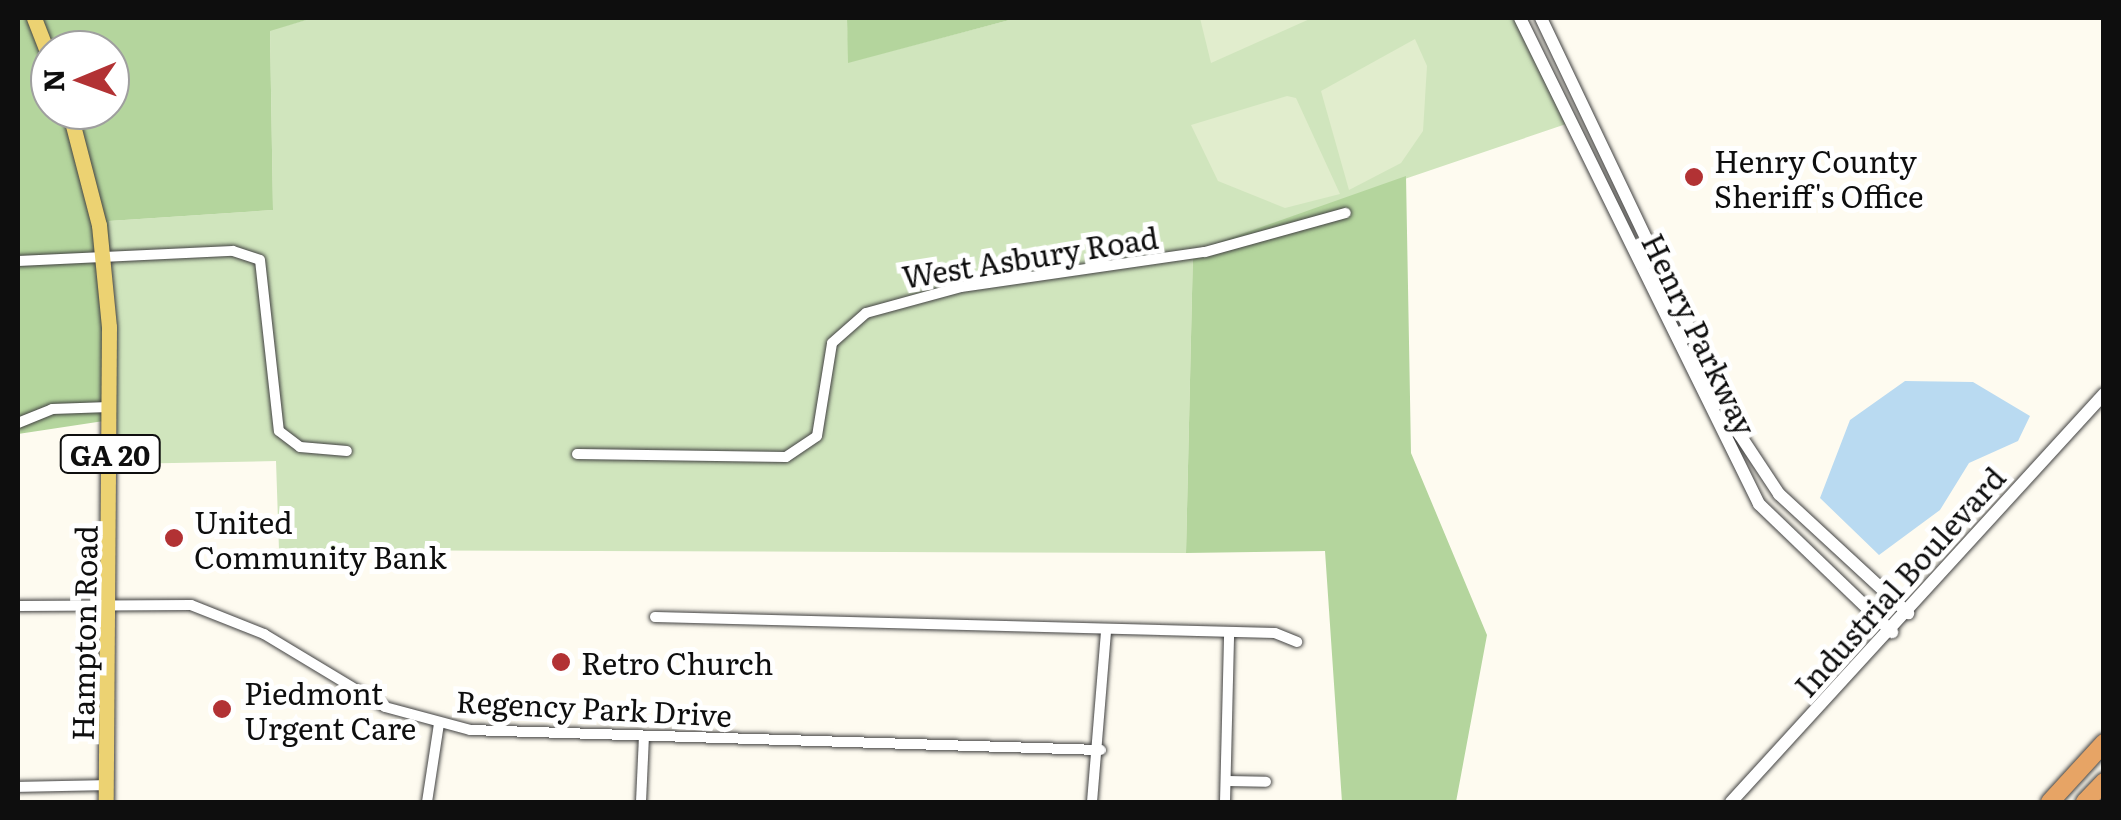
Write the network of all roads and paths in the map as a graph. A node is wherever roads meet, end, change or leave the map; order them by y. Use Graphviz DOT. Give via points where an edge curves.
graph roads {
  1 [pos="1520,18"];
  2 [pos="1541,18"];
  3 [pos="74,130"];
  4 [pos="1346,212"];
  5 [pos="103,256"];
  6 [pos="18,261"];
  7 [pos="2104,394"];
  8 [pos="109,406"];
  9 [pos="18,423"];
  10 [pos="347,451"];
  11 [pos="577,454"];
  12 [pos="112,604"];
  13 [pos="18,606"];
  14 [pos="1908,613"];
  15 [pos="656,617"];
  16 [pos="1106,630"];
  17 [pos="1892,632"];
  18 [pos="1229,634"];
  19 [pos="1297,642"];
  20 [pos="439,724"];
  21 [pos="644,737"];
  22 [pos="2104,743"];
  23 [pos="1101,750"];
  24 [pos="1226,781"];
  25 [pos="1266,782"];
  26 [pos="2104,782"];
  27 [pos="106,784"];
  28 [pos="18,786"];
  29 [pos="106,802"];
  30 [pos="427,802"];
  31 [pos="641,802"];
  32 [pos="1092,802"];
  33 [pos="1225,802"];
  34 [pos="1731,802"];
  35 [pos="2050,802"];
  36 [pos="2084,802"];
  1 -- 17 [label="street, Henry Parkway" via="1759,504"];
  2 -- 14 [label="street, Henry Parkway" via="1740,435 1779,494"];
  3 -- 5 [label="main road, Hampton Road / GA 20"];
  4 -- 11 [label="street, West Asbury Road" via="1205,252 961,288 866,313 832,343 817,436 786,458"];
  5 -- 6 [label="street"];
  5 -- 8 [label="main road, Hampton Road / GA 20"];
  5 -- 10 [label="street" via="234,250 260,260 279,431 300,447"];
  7 -- 14 [label="street, Industrial Boulevard"];
  8 -- 9 [label="street" via="52,409"];
  8 -- 12 [label="main road, Hampton Road / GA 20"];
  12 -- 13 [label="street, Regency Park Drive"];
  12 -- 20 [label="street, Regency Park Drive" via="180,604 229,618 385,707"];
  12 -- 27 [label="main road, Hampton Road / GA 20"];
  14 -- 17 [label="street, Industrial Boulevard"];
  15 -- 16 [label="street"];
  16 -- 18 [label="street"];
  16 -- 23 [label="street"];
  17 -- 34 [label="street, Industrial Boulevard"];
  18 -- 19 [label="street"];
  18 -- 24 [label="street"];
  20 -- 21 [label="street, Regency Park Drive"];
  20 -- 30 [label="street"];
  21 -- 23 [label="street, Regency Park Drive"];
  21 -- 31 [label="street"];
  22 -- 35 [label="highway"];
  23 -- 32 [label="street"];
  24 -- 25 [label="street"];
  24 -- 33 [label="street"];
  26 -- 36 [label="highway"];
  27 -- 28 [label="street"];
  27 -- 29 [label="main road, Hampton Road / GA 20"];
}
